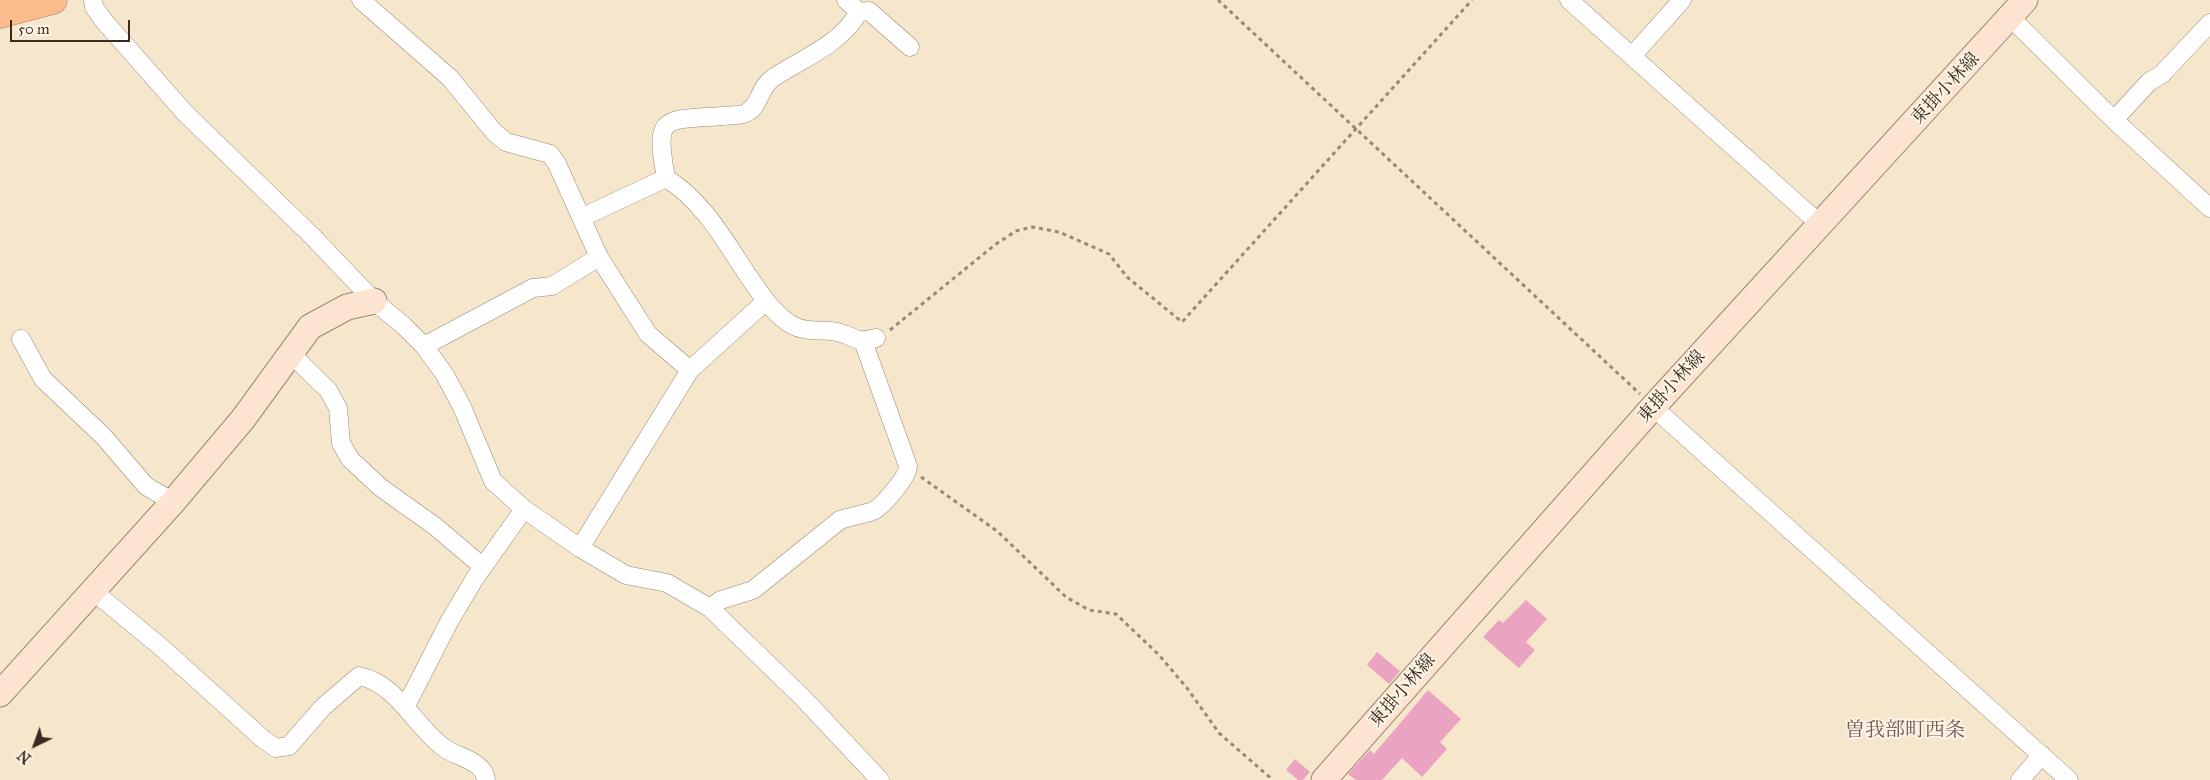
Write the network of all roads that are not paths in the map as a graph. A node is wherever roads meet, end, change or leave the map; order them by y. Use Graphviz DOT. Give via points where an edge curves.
graph roads {
  1 [pos="53,0"];
  2 [pos="92,0"];
  3 [pos="361,0"];
  4 [pos="846,0"];
  5 [pos="1569,0"];
  6 [pos="1682,0"];
  7 [pos="2018,9"];
  8 [pos="859,12"];
  9 [pos="0,14"];
  10 [pos="2210,23"];
  11 [pos="910,47"];
  12 [pos="1632,56"];
  13 [pos="2114,120"];
  14 [pos="666,178"];
  15 [pos="2210,208"];
  16 [pos="582,218"];
  17 [pos="1821,225"];
  18 [pos="600,257"];
  19 [pos="374,301"];
  20 [pos="766,301"];
  21 [pos="21,339"];
  22 [pos="424,346"];
  23 [pos="291,354"];
  24 [pos="690,370"];
  25 [pos="1654,406"];
  26 [pos="173,502"];
  27 [pos="524,509"];
  28 [pos="580,548"];
  29 [pos="482,568"];
  30 [pos="93,591"];
  31 [pos="710,608"];
  32 [pos="0,694"];
  33 [pos="403,704"];
  34 [pos="2042,755"];
  35 [pos="486,780"];
  36 [pos="880,780"];
  37 [pos="1324,780"];
  38 [pos="2020,780"];
  39 [pos="2069,780"];
  1 -- 9 [label="highway"];
  2 -- 19 [label="street" via="104,21 185,113"];
  3 -- 16 [label="street" via="450,78 506,142 550,154"];
  4 -- 8 [label="street"];
  5 -- 12 [label="street"];
  6 -- 12 [label="street"];
  7 -- 13 [label="street"];
  7 -- 17 [label="main road, 東掛小林線"];
  8 -- 11 [label="street" via="869,11"];
  8 -- 14 [label="street" via="850,28 833,42 772,78 746,114 667,122 660,148"];
  10 -- 13 [label="street"];
  12 -- 17 [label="street"];
  13 -- 15 [label="street"];
  14 -- 16 [label="street"];
  14 -- 20 [label="street" via="687,191 703,209"];
  16 -- 18 [label="street"];
  17 -- 25 [label="main road, 東掛小林線"];
  18 -- 22 [label="street" via="552,286 533,288"];
  18 -- 24 [label="street" via="648,334"];
  19 -- 22 [label="street"];
  19 -- 23 [label="main road" via="347,307 310,328"];
  20 -- 24 [label="street"];
  20 -- 31 [label="street" via="793,326 813,332 837,332 856,341 870,340 908,472 874,511 840,520 754,590 721,600"];
  21 -- 26 [label="street" via="43,379 104,437 146,486"];
  22 -- 27 [label="street" via="462,407 493,481"];
  23 -- 26 [label="main road" via="243,419"];
  23 -- 29 [label="street" via="328,390 338,408 342,443 350,458 380,487 436,526"];
  24 -- 28 [label="street"];
  25 -- 34 [label="street"];
  25 -- 37 [label="main road, 東掛小林線"];
  26 -- 30 [label="main road"];
  27 -- 28 [label="street"];
  27 -- 29 [label="street"];
  28 -- 31 [label="street" via="626,575 667,583"];
  29 -- 33 [label="street" via="449,622 409,700"];
  30 -- 32 [label="main road"];
  30 -- 33 [label="street" via="276,748 289,746 323,707 358,676 372,678"];
  31 -- 36 [label="street" via="802,697"];
  33 -- 35 [label="street" via="426,733 444,748 480,766 486,773"];
  34 -- 38 [label="street"];
  34 -- 39 [label="street"];
}
